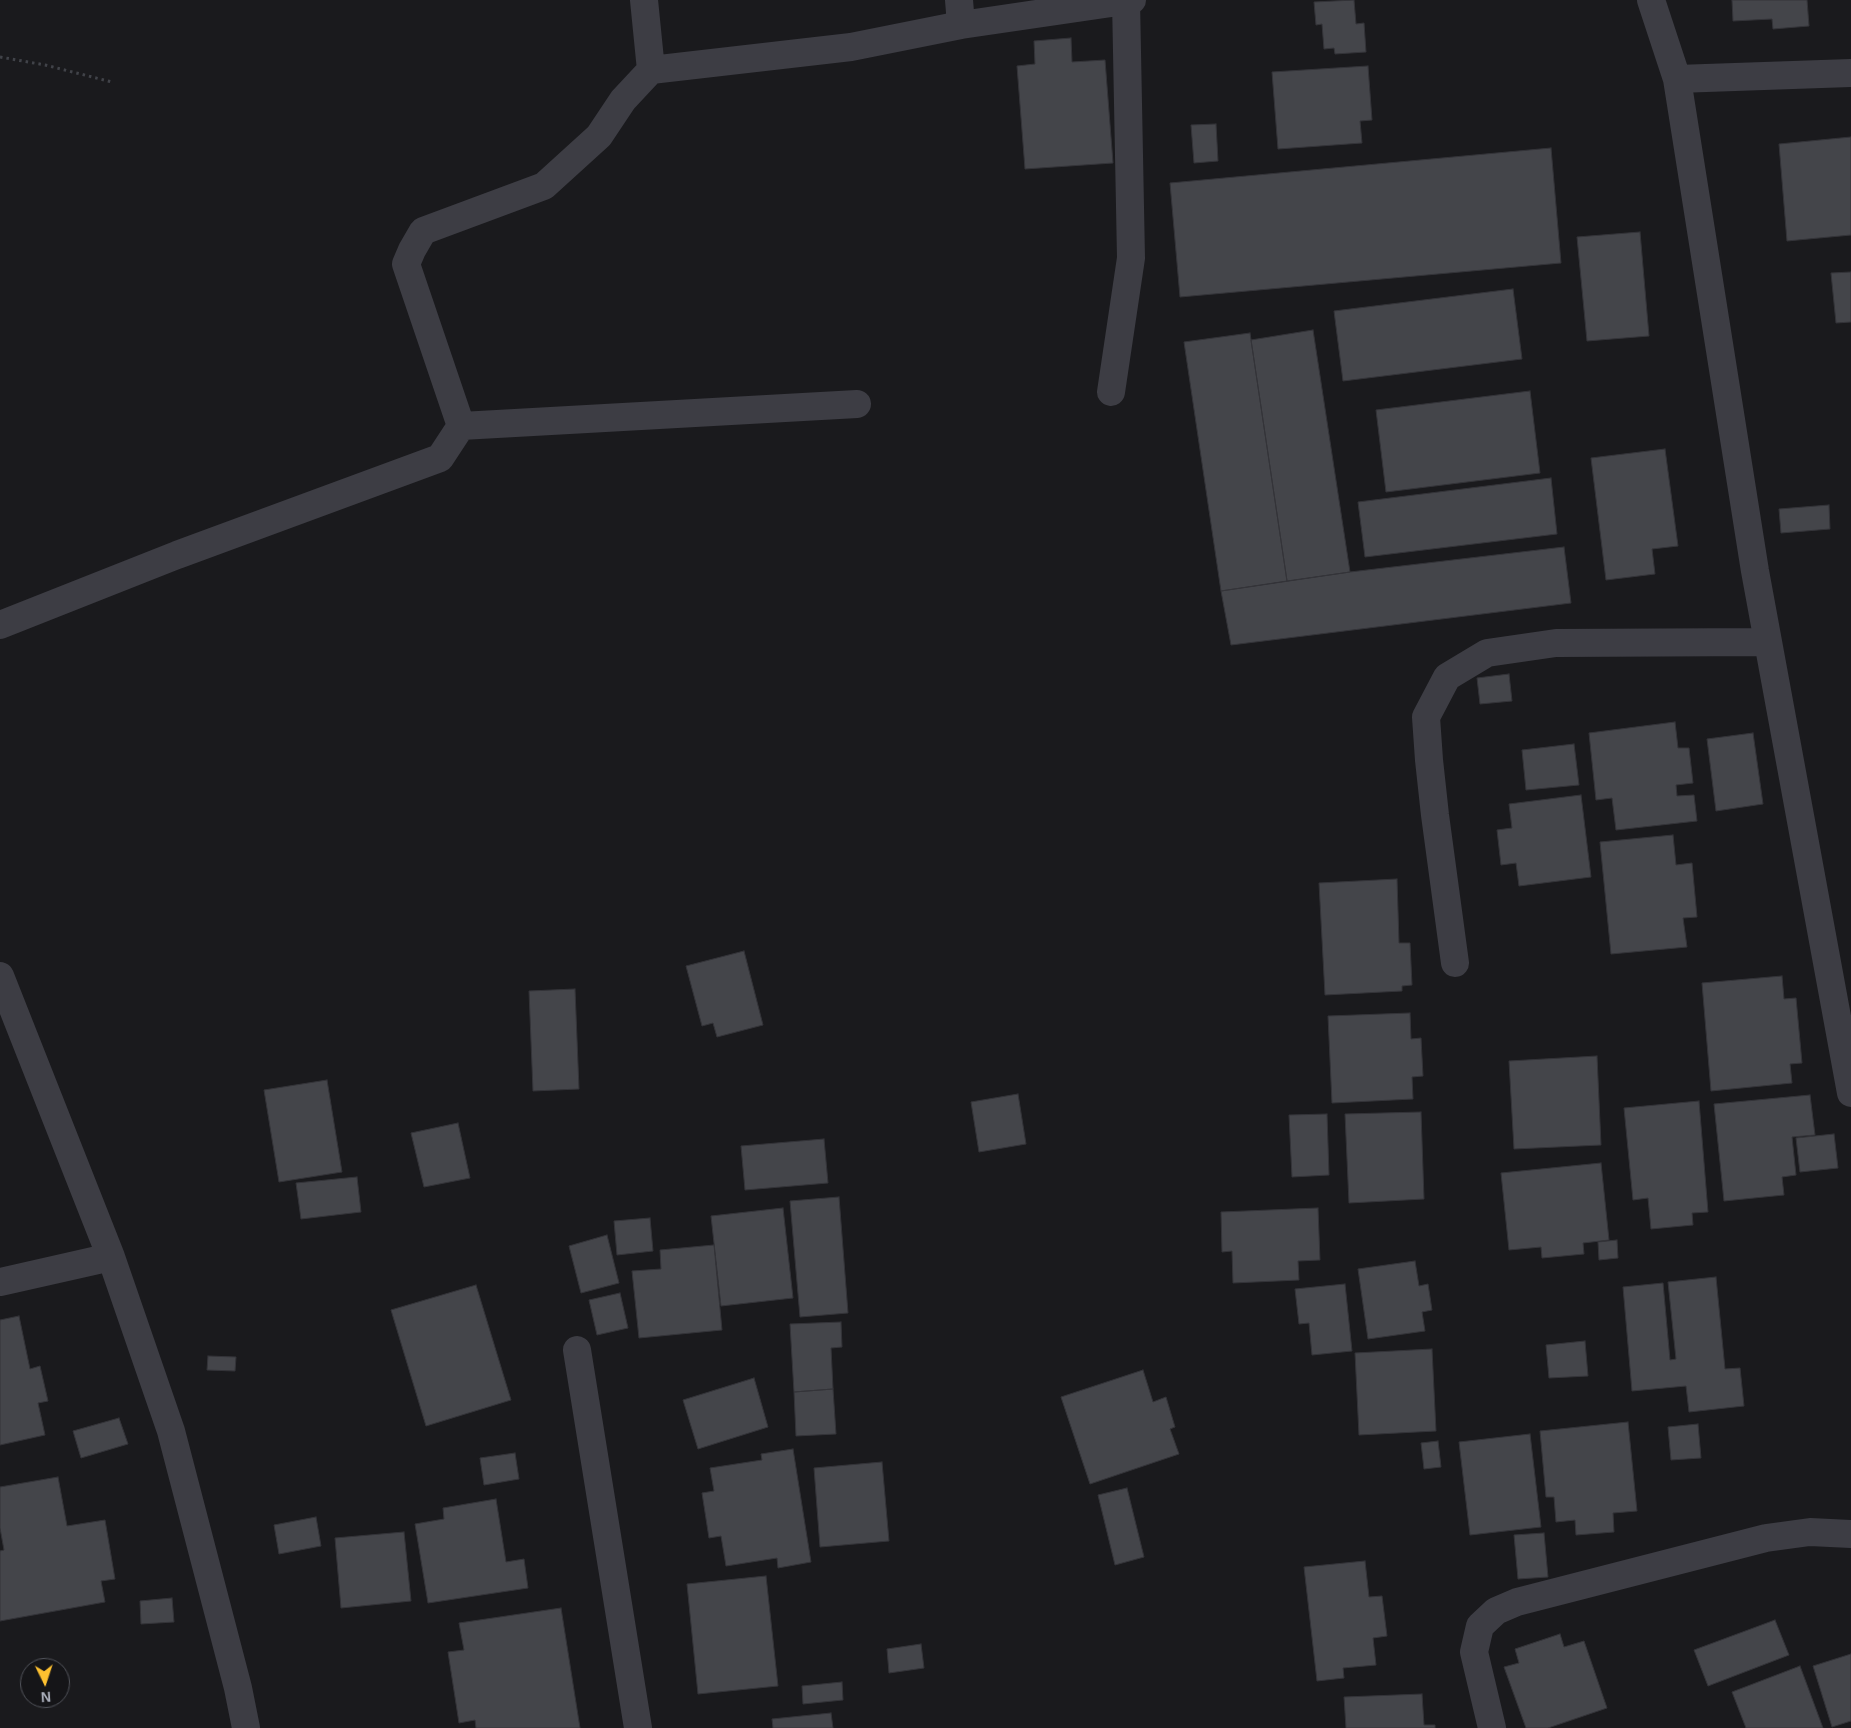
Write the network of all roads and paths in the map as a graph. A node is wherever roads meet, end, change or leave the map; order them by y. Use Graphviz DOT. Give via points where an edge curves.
graph roads {
  1 [pos="644,0"];
  2 [pos="1126,0"];
  3 [pos="1132,0"];
  4 [pos="1651,0"];
  5 [pos="960,12"];
  6 [pos="0,57"];
  7 [pos="651,70"];
  8 [pos="1851,73"];
  9 [pos="1677,78"];
  10 [pos="112,82"];
  11 [pos="1111,392"];
  12 [pos="857,404"];
  13 [pos="461,426"];
  14 [pos="0,625"];
  15 [pos="1768,642"];
  16 [pos="1455,963"];
  17 [pos="0,976"];
  18 [pos="1851,1093"];
  19 [pos="111,1256"];
  20 [pos="0,1282"];
  21 [pos="576,1350"];
  22 [pos="1851,1534"];
  23 [pos="246,1728"];
  24 [pos="638,1728"];
  25 [pos="1492,1728"];
  1 -- 7 [label="street"];
  2 -- 3 [label="street"];
  2 -- 5 [label="street"];
  2 -- 11 [label="street" via="1132,258"];
  4 -- 9 [label="street"];
  5 -- 7 [label="street" via="851,47"];
  6 -- 10 [label="path"];
  7 -- 13 [label="street" via="622,100 599,136 544,186 423,231 412,250 406,264"];
  8 -- 9 [label="street"];
  9 -- 15 [label="street"];
  12 -- 13 [label="street"];
  13 -- 14 [label="street" via="440,458 177,554"];
  15 -- 16 [label="street" via="1556,643 1487,653 1447,677 1426,716 1435,815"];
  15 -- 18 [label="street"];
  17 -- 19 [label="street"];
  19 -- 20 [label="street"];
  19 -- 23 [label="street" via="171,1431"];
  21 -- 24 [label="street"];
  22 -- 25 [label="street" via="1810,1532 1766,1538 1517,1602 1496,1611 1480,1626 1474,1652"];
}
